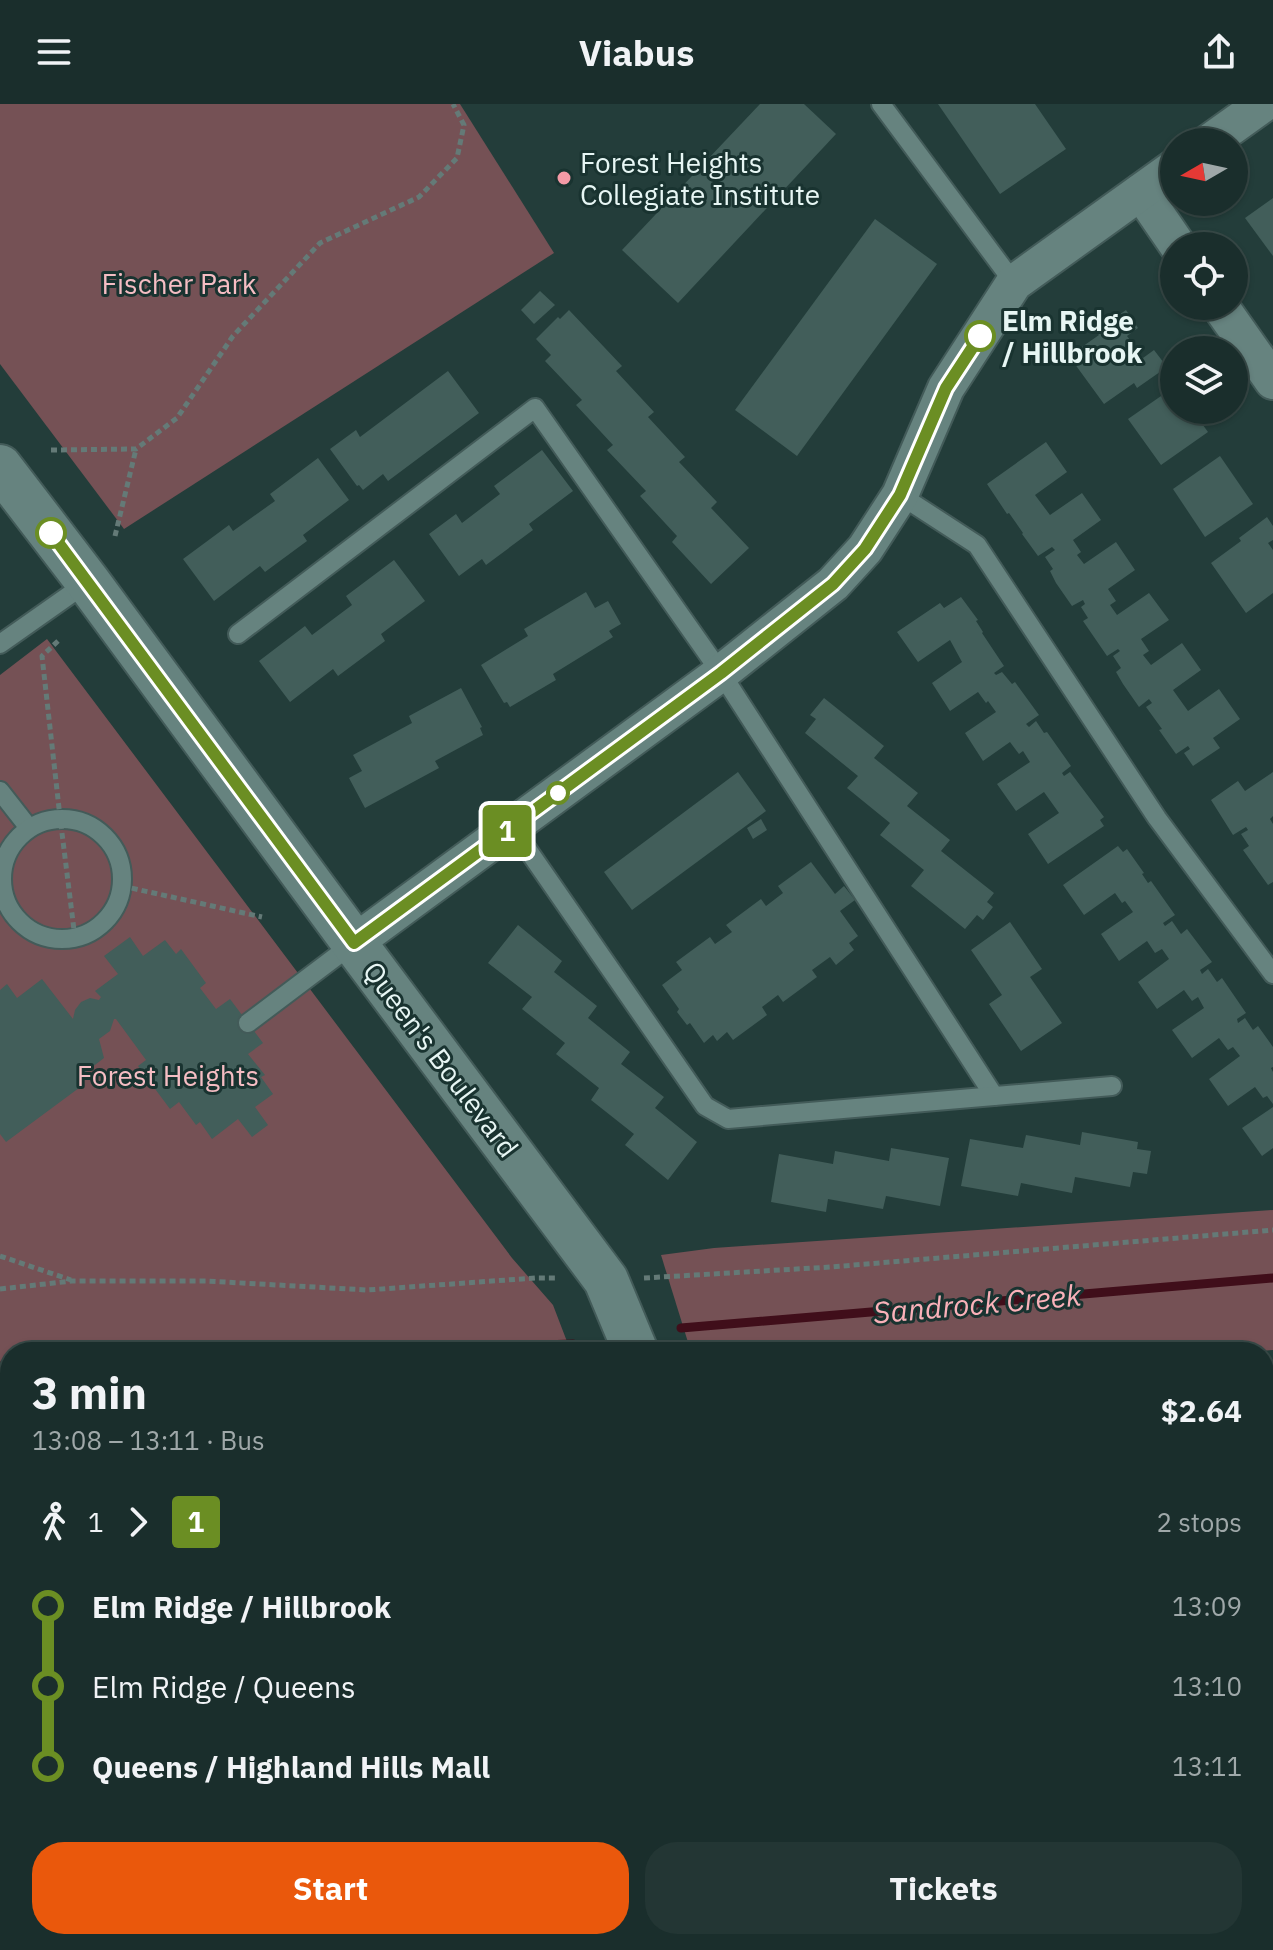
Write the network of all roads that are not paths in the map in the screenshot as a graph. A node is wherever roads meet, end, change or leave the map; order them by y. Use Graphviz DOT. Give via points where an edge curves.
graph roads {
  1 [pos="881,104"];
  2 [pos="1263,104"];
  3 [pos="1230,128"];
  4 [pos="1160,178"];
  5 [pos="1141,192"];
  6 [pos="1168,232"];
  7 [pos="1014,283"];
  8 [pos="1230,320"];
  9 [pos="1273,381"];
  10 [pos="0,467"];
  11 [pos="900,495"];
  12 [pos="88,582"];
  13 [pos="238,634"];
  14 [pos="0,644"];
  15 [pos="721,673"];
  16 [pos="0,791"];
  17 [pos="512,827"];
  18 [pos="29,828"];
  19 [pos="2,864"];
  20 [pos="354,943"];
  21 [pos="1273,974"];
  22 [pos="248,1023"];
  23 [pos="1112,1086"];
  24 [pos="994,1096"];
  25 [pos="632,1342"];
  1 -- 7 [label="lane"];
  2 -- 3 [label="street"];
  4 -- 5 [label="street"];
  5 -- 6 [label="street"];
  5 -- 7 [label="street"];
  7 -- 11 [label="street" via="946,388"];
  8 -- 9 [label="street"];
  10 -- 12 [label="street, Queen's Boulevard"];
  11 -- 15 [label="street" via="865,549 833,584"];
  11 -- 21 [label="lane" via="977,545 1157,818"];
  12 -- 14 [label="lane"];
  12 -- 20 [label="street, Queen's Boulevard"];
  13 -- 15 [label="lane" via="535,408"];
  15 -- 17 [label="street"];
  15 -- 24 [label="lane"];
  16 -- 18 [label="lane"];
  17 -- 20 [label="street"];
  17 -- 24 [label="lane" via="705,1106 728,1119"];
  18 -- 19 [label="lane"];
  18 -- 19 [label="lane" via="60,817 96,829 111,843 121,864 116,907 91,933 57,940 37,934 9,907"];
  20 -- 22 [label="lane"];
  20 -- 25 [label="street, Queen's Boulevard" via="606,1280"];
  23 -- 24 [label="lane"];
}
